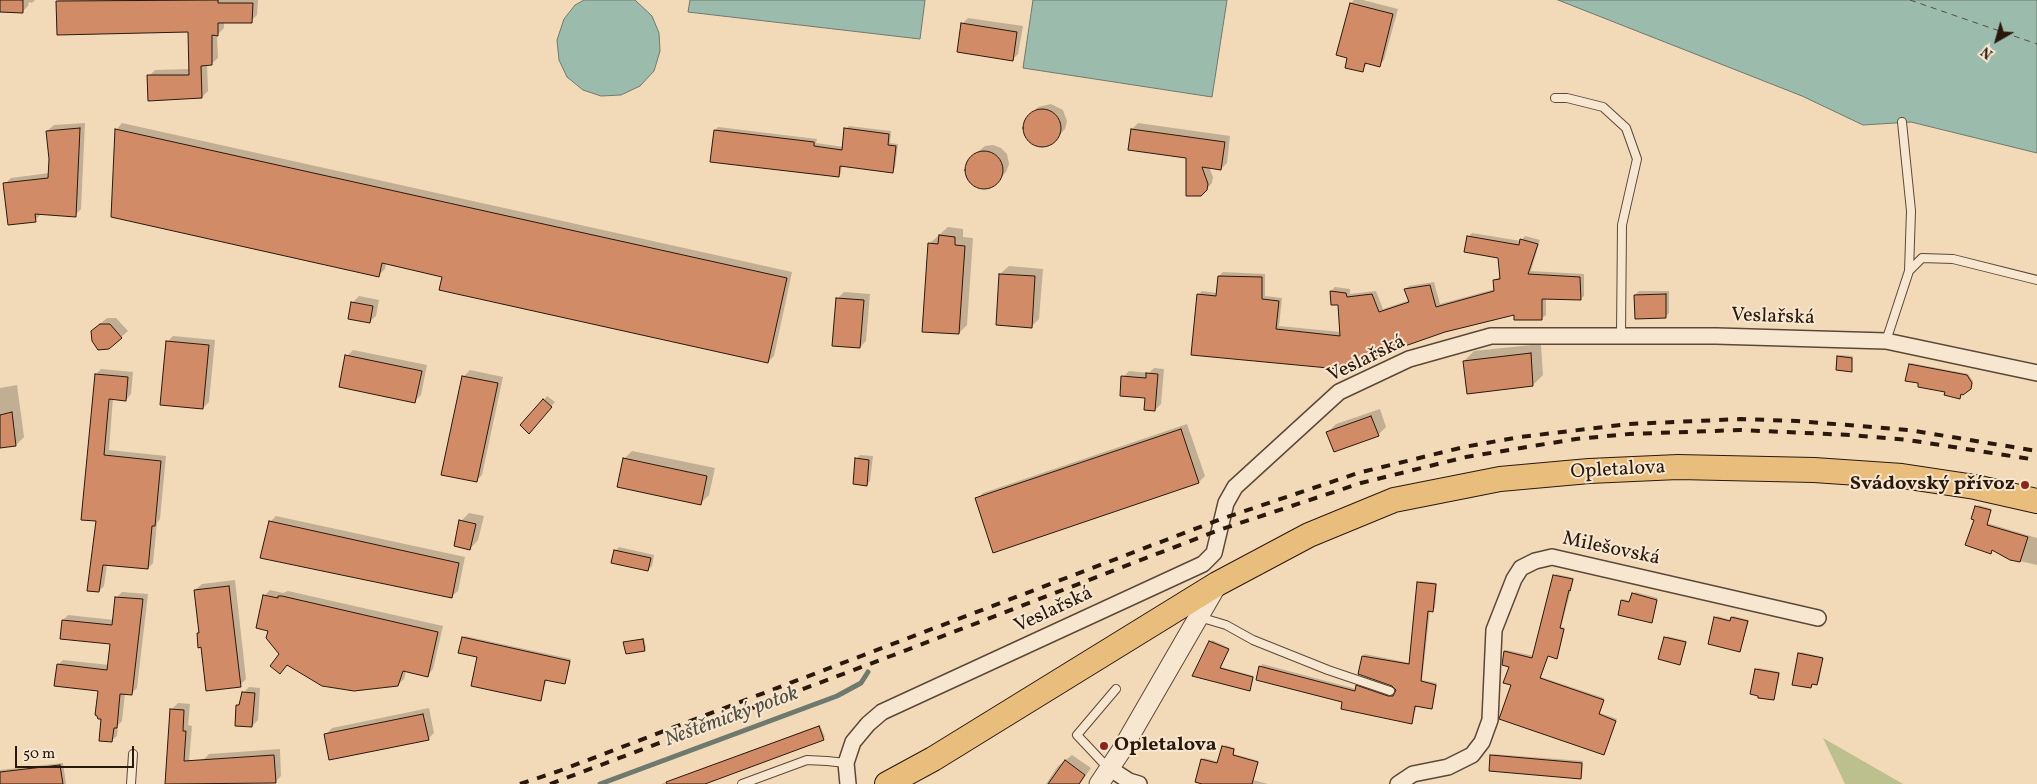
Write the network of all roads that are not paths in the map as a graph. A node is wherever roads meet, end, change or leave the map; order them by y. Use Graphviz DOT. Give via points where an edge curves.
graph roads {
  1 [pos="1555,98"];
  2 [pos="1902,122"];
  3 [pos="1909,271"];
  4 [pos="2037,280"];
  5 [pos="1621,334"];
  6 [pos="1886,341"];
  7 [pos="2037,374"];
  8 [pos="2037,501"];
  9 [pos="1217,584"];
  10 [pos="1198,617"];
  11 [pos="1818,618"];
  12 [pos="1116,689"];
  13 [pos="1390,691"];
  14 [pos="133,754"];
  15 [pos="846,764"];
  16 [pos="1104,776"];
  17 [pos="892,782"];
  18 [pos="131,784"];
  19 [pos="742,784"];
  20 [pos="848,784"];
  21 [pos="1139,784"];
  22 [pos="1398,784"];
  1 -- 5 [label="lane" via="1604,107 1626,128 1637,159 1622,226"];
  2 -- 3 [label="lane" via="1911,211"];
  3 -- 4 [label="lane" via="1922,258 1953,259"];
  3 -- 6 [label="lane"];
  5 -- 6 [label="street, Veslařská"];
  5 -- 15 [label="street, Veslařská" via="1491,336 1409,359 1339,392 1235,487 1226,503 1214,553 1203,564 882,712 853,742"];
  6 -- 7 [label="street, Veslařská"];
  8 -- 9 [label="main road, Opletalova" via="1934,480 1814,470 1678,467 1500,479 1394,500 1309,535"];
  9 -- 10 [label="street"];
  9 -- 17 [label="main road, Opletalova"];
  10 -- 13 [label="lane" via="1226,625 1253,640 1328,670"];
  10 -- 16 [label="street"];
  11 -- 22 [label="street, Milešovská" via="1552,557 1535,560 1521,568 1514,579 1494,630 1490,720 1482,742 1472,755 1448,767 1413,774"];
  12 -- 16 [label="lane" via="1077,735"];
  14 -- 18 [label="lane"];
  15 -- 19 [label="lane" via="807,760"];
  15 -- 20 [label="street, Veslařská"];
  16 -- 21 [label="street"];
}
